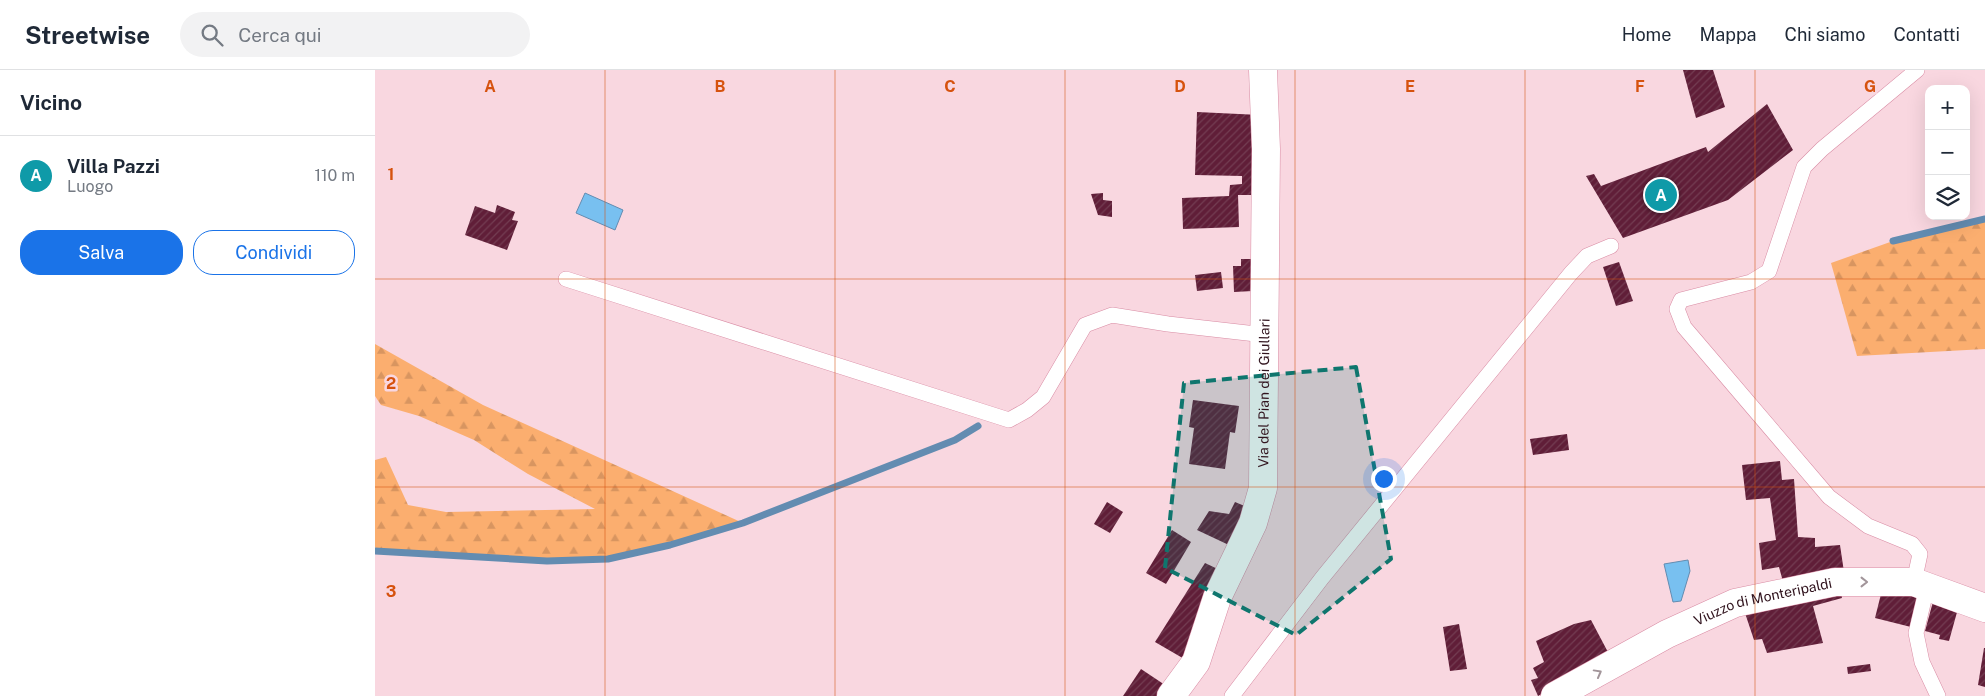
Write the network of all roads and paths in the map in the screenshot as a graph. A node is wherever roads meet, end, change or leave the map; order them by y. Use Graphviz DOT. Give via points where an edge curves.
graph roads {
  1 [pos="1263,70"];
  2 [pos="1917,70"];
  3 [pos="1611,246"];
  4 [pos="566,279"];
  5 [pos="1265,335"];
  6 [pos="1920,584"];
  7 [pos="1985,608"];
  8 [pos="1171,696"];
  9 [pos="1232,696"];
  10 [pos="1555,696"];
  11 [pos="1939,696"];
  1 -- 5 [label="street, Via del Pian dei Giullari"];
  2 -- 6 [label="lane" via="1805,166 1769,271 1751,282 1681,300 1677,310 1689,334 1829,497 1868,526 1912,544 1920,554"];
  3 -- 9 [label="lane" via="1587,256 1571,273 1322,578"];
  4 -- 5 [label="lane" via="1009,420 1043,397 1085,325 1095,320 1112,315"];
  5 -- 8 [label="street, Via del Pian dei Giullari" via="1263,488 1253,523 1217,598 1196,662"];
  6 -- 7 [label="street, Viuzzo di Monteripaldi"];
  10 -- 6 [label="street, Viuzzo di Monteripaldi, one-way" via="1667,634 1735,603 1835,582"];
  6 -- 11 [label="lane" via="1916,633 1922,662"];
}
